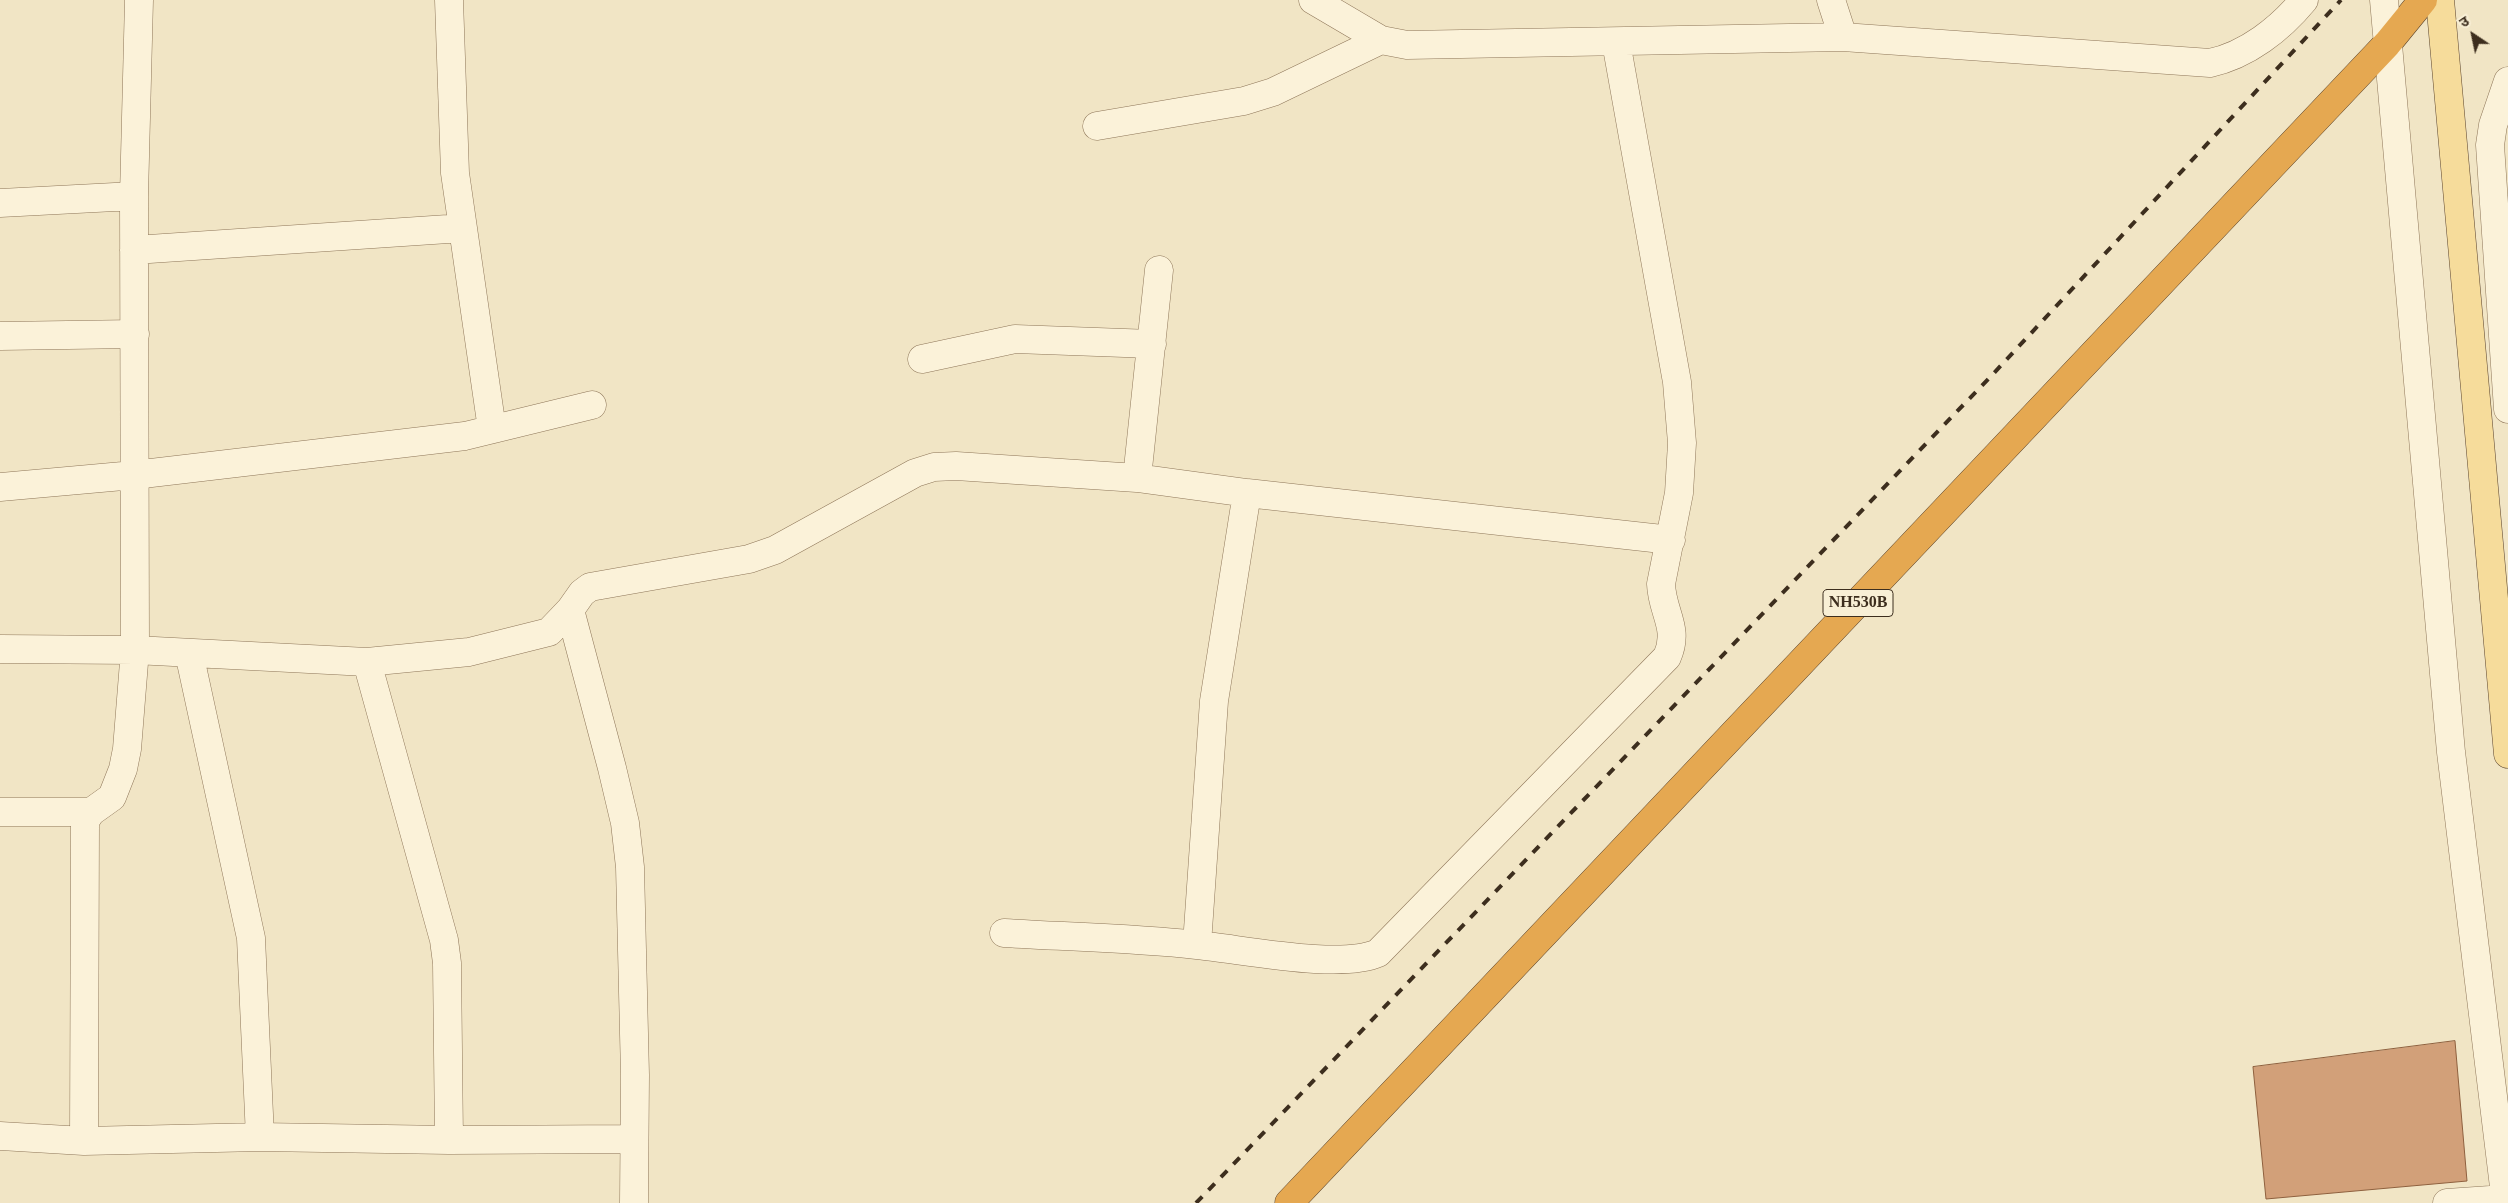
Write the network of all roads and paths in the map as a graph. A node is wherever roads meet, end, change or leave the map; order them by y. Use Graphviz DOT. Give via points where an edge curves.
graph roads {
  1 [pos="139,0"];
  2 [pos="449,0"];
  3 [pos="1313,0"];
  4 [pos="1831,0"];
  5 [pos="2304,0"];
  6 [pos="2384,0"];
  7 [pos="2423,0"];
  8 [pos="2440,0"];
  9 [pos="1843,37"];
  10 [pos="1381,40"];
  11 [pos="1616,42"];
  12 [pos="2387,44"];
  13 [pos="2508,81"];
  14 [pos="1098,126"];
  15 [pos="2499,145"];
  16 [pos="134,196"];
  17 [pos="0,202"];
  18 [pos="463,228"];
  19 [pos="134,250"];
  20 [pos="1160,270"];
  21 [pos="135,334"];
  22 [pos="0,336"];
  23 [pos="1152,344"];
  24 [pos="922,359"];
  25 [pos="592,405"];
  26 [pos="2508,409"];
  27 [pos="492,429"];
  28 [pos="134,475"];
  29 [pos="1137,478"];
  30 [pos="0,487"];
  31 [pos="1247,493"];
  32 [pos="1671,540"];
  33 [pos="570,610"];
  34 [pos="0,649"];
  35 [pos="135,650"];
  36 [pos="189,653"];
  37 [pos="367,662"];
  38 [pos="2508,754"];
  39 [pos="0,812"];
  40 [pos="91,812"];
  41 [pos="1004,932"];
  42 [pos="1197,944"];
  43 [pos="0,1136"];
  44 [pos="260,1137"];
  45 [pos="634,1139"];
  46 [pos="84,1140"];
  47 [pos="449,1140"];
  48 [pos="2505,1201"];
  49 [pos="634,1203"];
  50 [pos="1290,1203"];
  51 [pos="2447,1203"];
  1 -- 16 [label="street"];
  2 -- 18 [label="street" via="455,173"];
  3 -- 10 [label="street"];
  4 -- 9 [label="street"];
  5 -- 9 [label="street" via="2294,12 2244,52 2210,63"];
  6 -- 12 [label="street"];
  7 -- 12 [label="highway, NH530B"];
  8 -- 38 [label="main road"];
  9 -- 11 [label="street"];
  10 -- 11 [label="street" via="1407,46"];
  10 -- 14 [label="street" via="1273,92 1244,101"];
  11 -- 32 [label="street" via="1677,382 1682,442 1679,493"];
  12 -- 48 [label="street" via="2452,752"];
  12 -- 50 [label="highway, NH530B"];
  13 -- 15 [label="street" via="2493,125"];
  15 -- 26 [label="street"];
  16 -- 17 [label="street"];
  16 -- 19 [label="street"];
  18 -- 19 [label="street"];
  18 -- 27 [label="street"];
  19 -- 21 [label="street"];
  20 -- 23 [label="street"];
  21 -- 22 [label="street"];
  21 -- 28 [label="street"];
  23 -- 24 [label="street" via="1016,339"];
  23 -- 29 [label="street"];
  25 -- 27 [label="street"];
  27 -- 28 [label="street" via="465,436"];
  28 -- 30 [label="street"];
  28 -- 35 [label="street"];
  29 -- 31 [label="street"];
  29 -- 33 [label="street" via="934,467 915,473 775,550 749,559 590,587"];
  31 -- 32 [label="street"];
  31 -- 42 [label="street" via="1214,701"];
  32 -- 42 [label="street" via="1661,584 1661,595 1673,632 1673,644 1667,657 1378,953 1368,957 1312,958"];
  33 -- 37 [label="street" via="544,634 469,652"];
  33 -- 45 [label="street" via="625,823 630,867"];
  34 -- 35 [label="street"];
  35 -- 36 [label="street"];
  35 -- 40 [label="street" via="123,769 112,797"];
  36 -- 37 [label="street"];
  36 -- 44 [label="street" via="251,938"];
  37 -- 47 [label="street" via="444,940"];
  39 -- 40 [label="street"];
  40 -- 46 [label="street" via="85,821"];
  41 -- 42 [label="street"];
  43 -- 46 [label="street"];
  44 -- 46 [label="street"];
  44 -- 47 [label="street"];
  45 -- 47 [label="street"];
  45 -- 49 [label="street"];
  48 -- 51 [label="street"];
}
